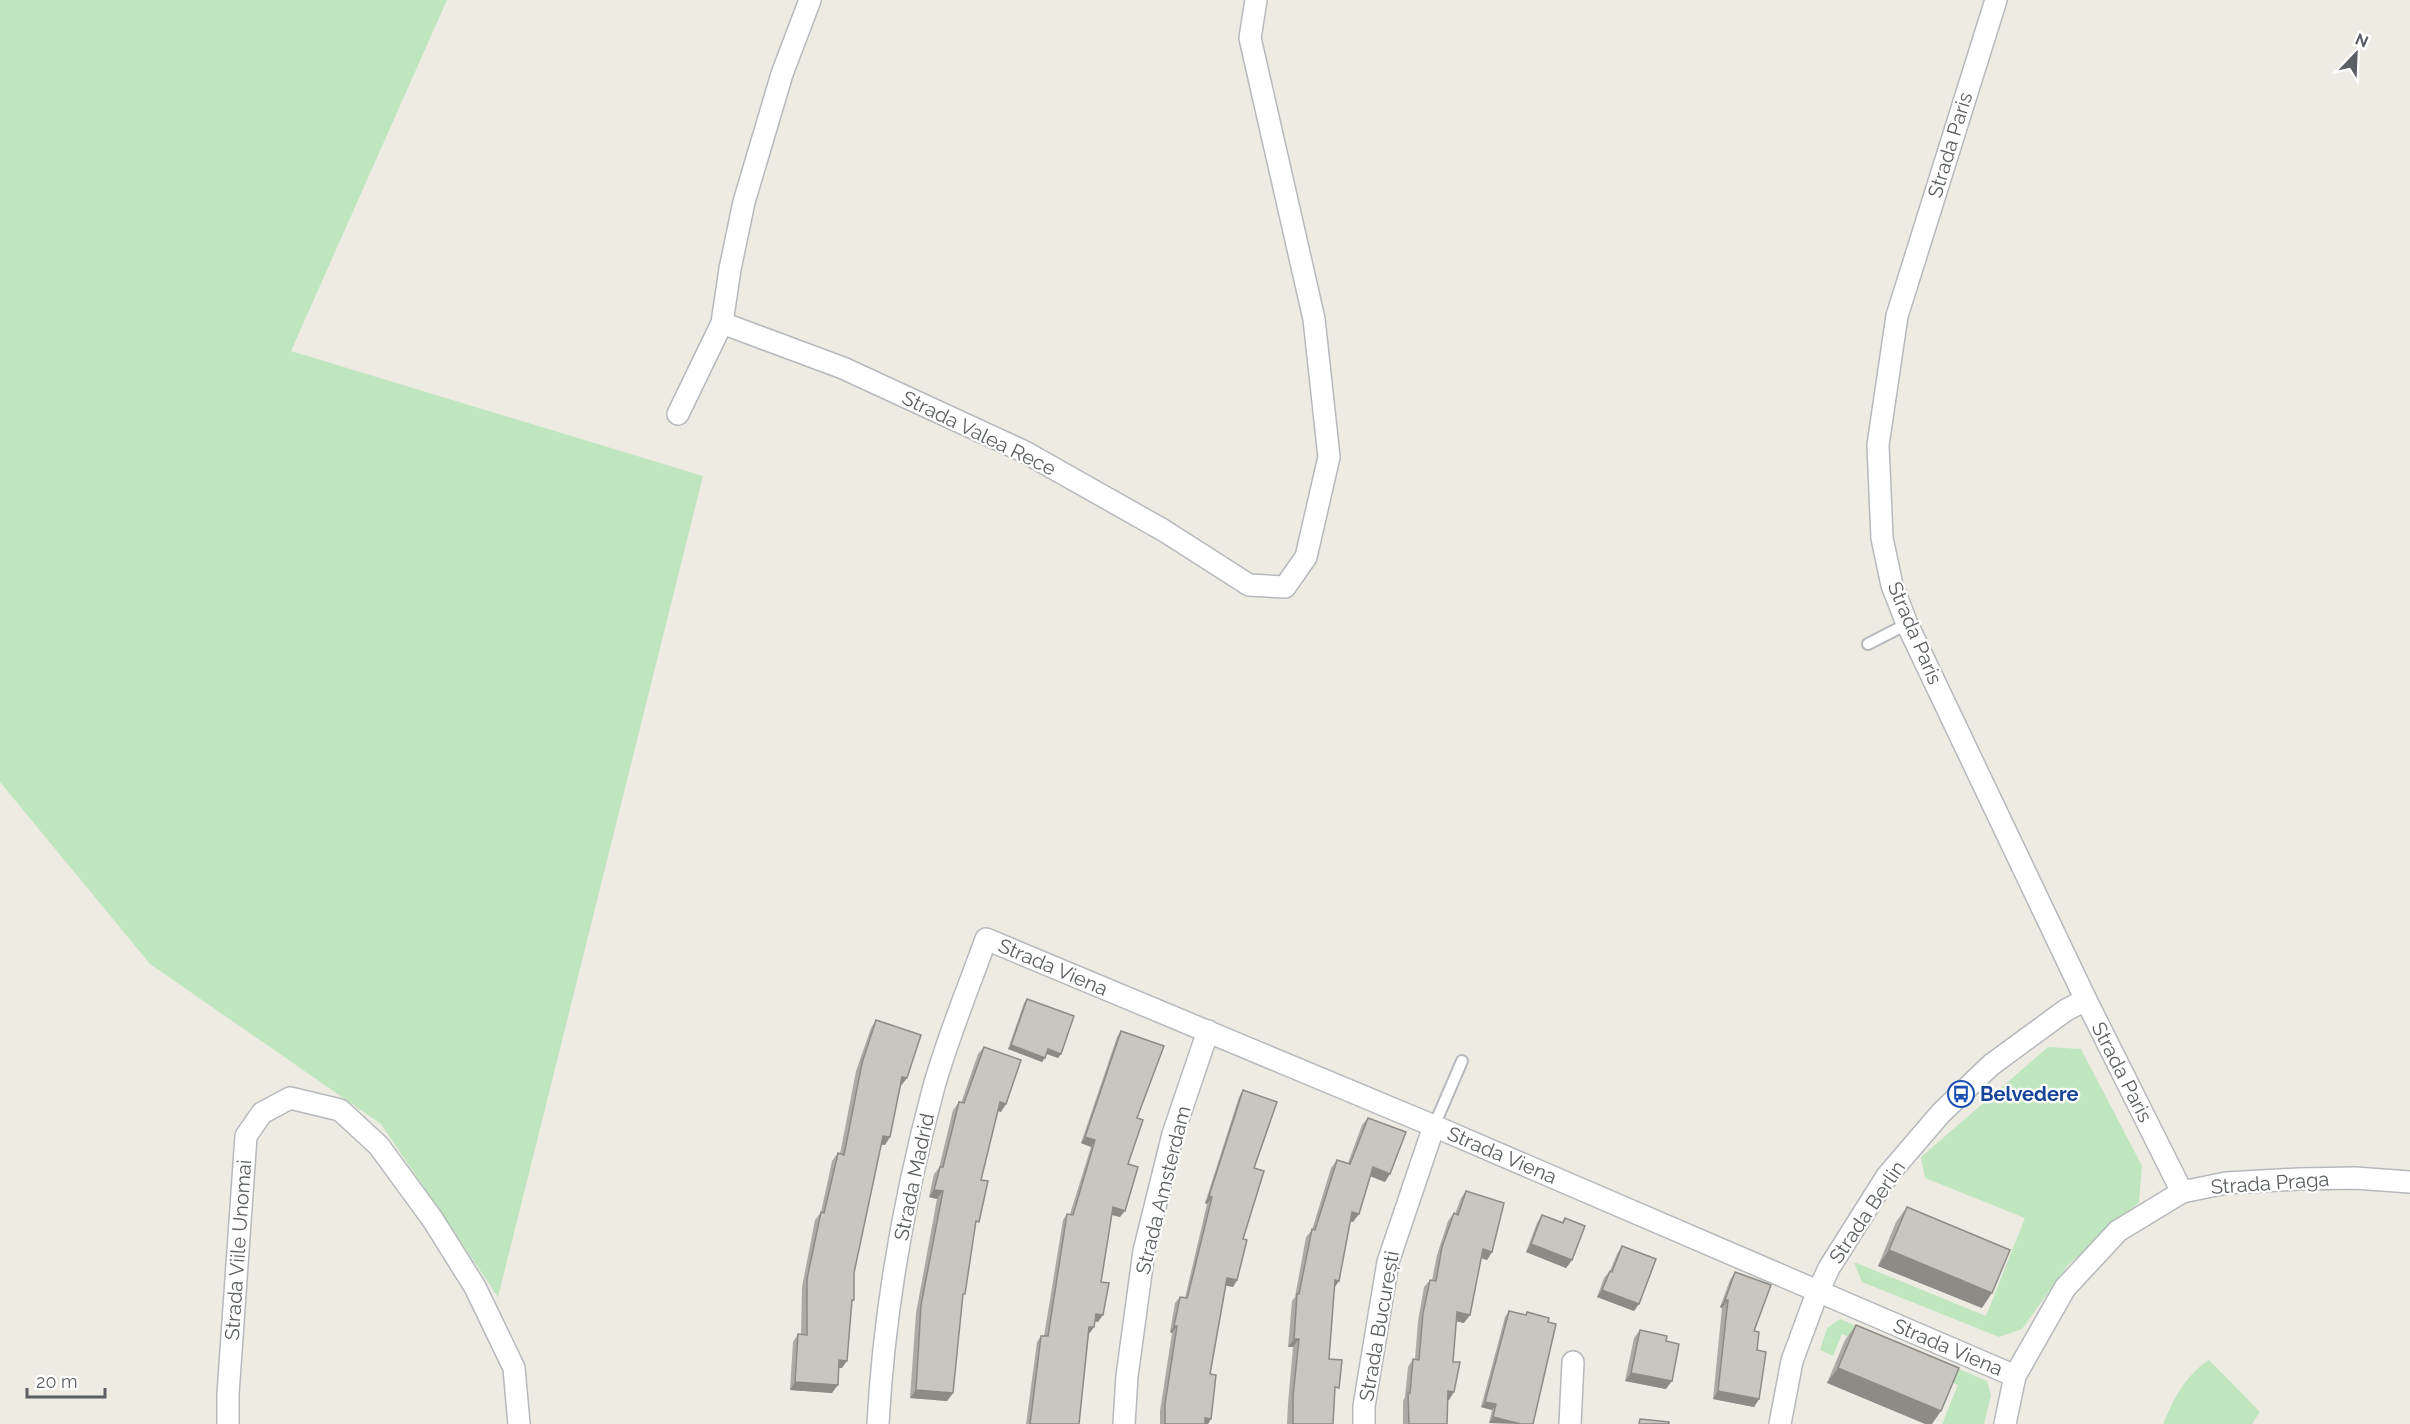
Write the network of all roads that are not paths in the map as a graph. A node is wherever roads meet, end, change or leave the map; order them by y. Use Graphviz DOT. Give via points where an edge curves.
graph roads {
  1 [pos="810,0"];
  2 [pos="1256,0"];
  3 [pos="1996,0"];
  4 [pos="722,323"];
  5 [pos="678,414"];
  6 [pos="1907,624"];
  7 [pos="1868,644"];
  8 [pos="986,939"];
  9 [pos="2086,1000"];
  10 [pos="1208,1031"];
  11 [pos="1462,1061"];
  12 [pos="1434,1126"];
  13 [pos="2410,1182"];
  14 [pos="2182,1192"];
  15 [pos="1819,1290"];
  16 [pos="1573,1362"];
  17 [pos="2015,1376"];
  18 [pos="228,1424"];
  19 [pos="519,1424"];
  20 [pos="878,1424"];
  21 [pos="1124,1424"];
  22 [pos="1364,1424"];
  23 [pos="1570,1424"];
  24 [pos="1780,1424"];
  25 [pos="2005,1424"];
  1 -- 4 [label="street" via="782,74 744,202"];
  2 -- 4 [label="street, Strada Valea Rece" via="1250,38 1314,319 1329,457 1306,557 1285,587 1249,585 1023,451 843,368"];
  3 -- 6 [label="street, Strada Paris" via="1897,316 1879,434 1882,538 1892,585"];
  4 -- 5 [label="street"];
  6 -- 7 [label="lane"];
  6 -- 9 [label="street, Strada Paris"];
  8 -- 10 [label="street, Strada Viena"];
  8 -- 20 [label="street, Strada Madrid" via="933,1089 899,1241 882,1356"];
  9 -- 14 [label="street, Strada Paris"];
  9 -- 15 [label="street, Strada Berlin" via="2066,1010 1991,1065 1941,1113 1887,1176"];
  10 -- 12 [label="street, Strada Viena"];
  10 -- 21 [label="street, Strada Amsterdam" via="1173,1134 1144,1251"];
  11 -- 12 [label="lane, Strada București"];
  12 -- 15 [label="street, Strada Viena"];
  12 -- 22 [label="street, Strada București" via="1388,1262"];
  13 -- 14 [label="street, Strada Praga" via="2299,1179 2226,1183"];
  14 -- 17 [label="street, Strada Praga" via="2118,1231 2065,1288"];
  15 -- 17 [label="street, Strada Viena"];
  15 -- 24 [label="street, Strada Berlin" via="1792,1361"];
  16 -- 23 [label="street"];
  17 -- 25 [label="street, Strada Praga"];
  18 -- 19 [label="street, Strada Viile Unomai" via="246,1136 262,1113 290,1098 340,1110 379,1146 433,1220 475,1287 514,1368"];
}
